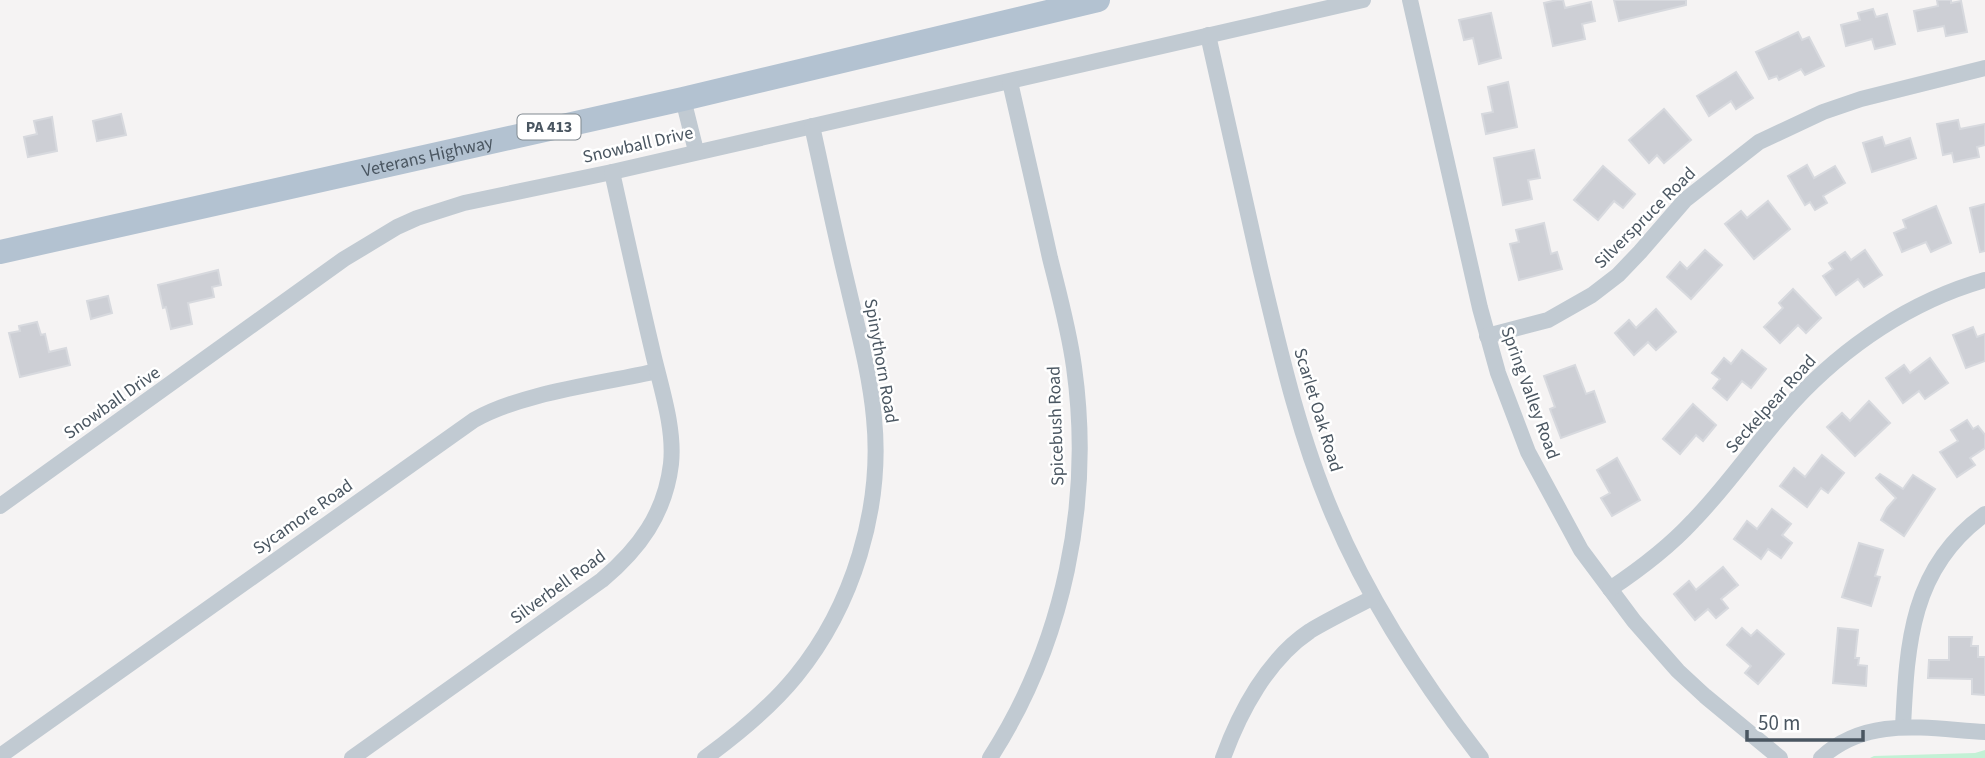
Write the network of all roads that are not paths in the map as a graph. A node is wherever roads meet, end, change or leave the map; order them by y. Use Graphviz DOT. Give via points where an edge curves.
graph roads {
  1 [pos="1098,0"];
  2 [pos="1363,0"];
  3 [pos="1410,0"];
  4 [pos="1208,35"];
  5 [pos="1985,68"];
  6 [pos="1010,82"];
  7 [pos="683,99"];
  8 [pos="812,126"];
  9 [pos="696,151"];
  10 [pos="612,172"];
  11 [pos="0,252"];
  12 [pos="1985,280"];
  13 [pos="1487,336"];
  14 [pos="657,371"];
  15 [pos="0,506"];
  16 [pos="1985,514"];
  17 [pos="1610,589"];
  18 [pos="1372,598"];
  19 [pos="1903,727"];
  20 [pos="1985,733"];
  21 [pos="0,756"];
  22 [pos="352,758"];
  23 [pos="705,758"];
  24 [pos="990,758"];
  25 [pos="1223,758"];
  26 [pos="1481,758"];
  27 [pos="1780,758"];
  28 [pos="1821,758"];
  1 -- 7 [label="main road, Veterans Highway / PA 413"];
  2 -- 4 [label="street, Snowball Drive"];
  3 -- 13 [label="street, Spring Valley Road"];
  4 -- 6 [label="street, Snowball Drive"];
  4 -- 18 [label="street, Scarlet Oak Road" via="1289,387 1317,477"];
  5 -- 13 [label="street, Silverspruce Road" via="1861,99 1759,142 1685,200 1625,268 1592,295 1548,320"];
  6 -- 8 [label="street, Snowball Drive"];
  6 -- 24 [label="street, Spicebush Road" via="1070,344 1080,451 1074,533 1050,632 1022,700"];
  7 -- 9 [label="street"];
  7 -- 11 [label="main road, Veterans Highway / PA 413"];
  8 -- 9 [label="street, Snowball Drive"];
  8 -- 23 [label="street, Spinythorn Road" via="874,418 868,521 843,599 812,656 770,705"];
  9 -- 10 [label="street, Snowball Drive"];
  10 -- 14 [label="street, Silverbell Road"];
  10 -- 15 [label="street, Snowball Drive" via="464,203 397,227 344,258"];
  12 -- 17 [label="street, Seckelpear Road" via="1901,315 1838,359 1792,404 1693,522"];
  13 -- 17 [label="street, Spring Valley Road" via="1528,452 1581,550"];
  14 -- 21 [label="street, Sycamore Road" via="546,396 474,420"];
  14 -- 22 [label="street, Silverbell Road" via="671,463 660,505 638,545 602,580"];
  16 -- 19 [label="street" via="1956,538 1922,591 1910,635"];
  17 -- 27 [label="street, Spring Valley Road" via="1678,671"];
  18 -- 25 [label="street" via="1309,632 1290,648 1255,692"];
  18 -- 26 [label="street, Scarlet Oak Road" via="1444,711"];
  19 -- 20 [label="street"];
  19 -- 28 [label="street" via="1878,728 1854,736"];
}
